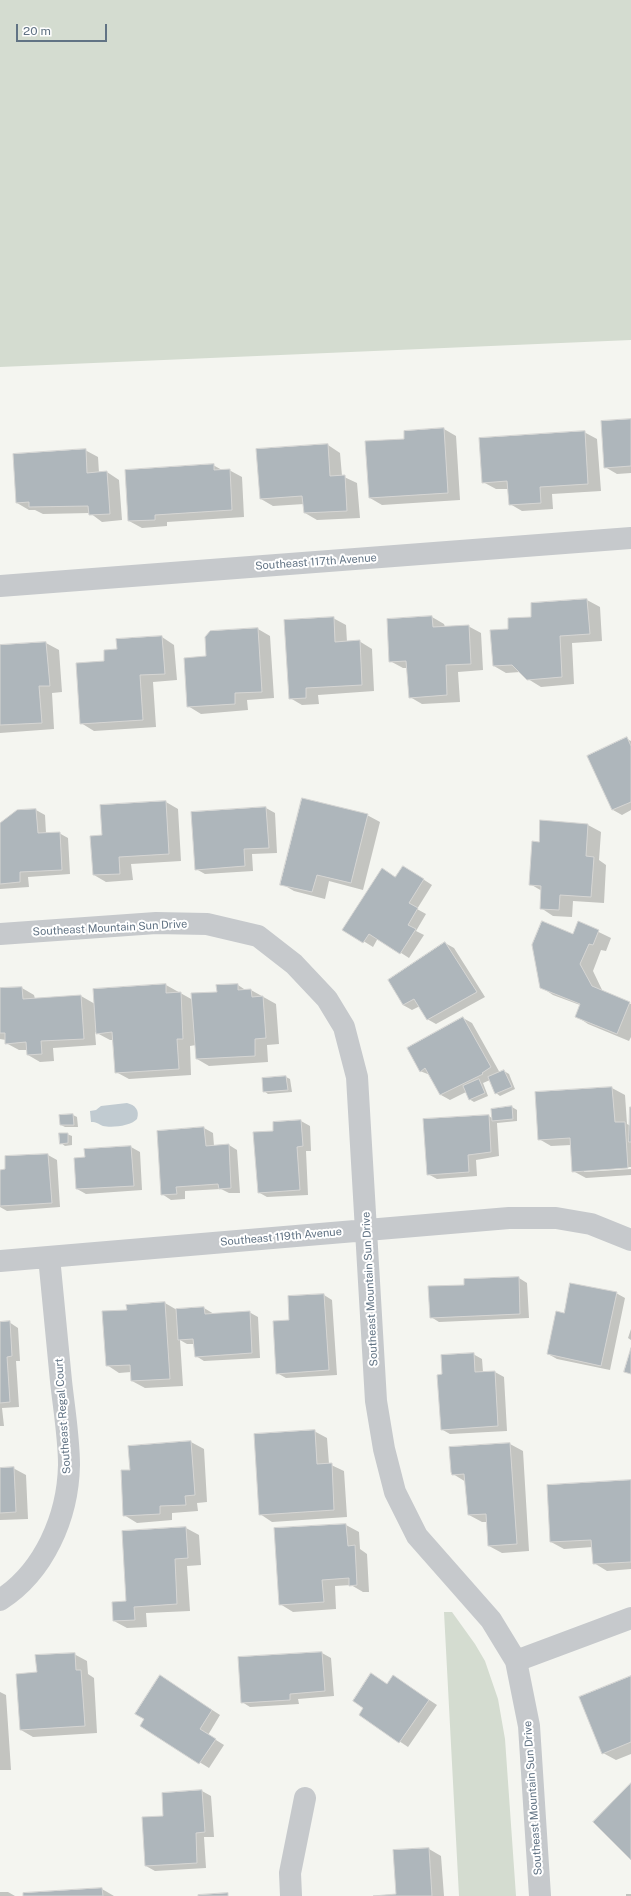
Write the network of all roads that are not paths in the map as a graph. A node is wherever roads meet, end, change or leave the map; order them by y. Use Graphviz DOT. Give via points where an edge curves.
graph roads {
  1 [pos="631,538"];
  2 [pos="0,586"];
  3 [pos="0,934"];
  4 [pos="366,1230"];
  5 [pos="631,1240"];
  6 [pos="48,1257"];
  7 [pos="0,1261"];
  8 [pos="0,1600"];
  9 [pos="631,1618"];
  10 [pos="516,1661"];
  11 [pos="305,1798"];
  12 [pos="291,1896"];
  13 [pos="540,1896"];
  1 -- 2 [label="street, Southeast 117th Avenue"];
  3 -- 4 [label="street, Southeast Mountain Sun Drive" via="156,923 207,924 258,936 294,964 327,999 344,1027 357,1077"];
  4 -- 5 [label="street, Southeast 119th Avenue" via="509,1218 556,1218 591,1224"];
  4 -- 6 [label="street, Southeast 119th Avenue"];
  4 -- 10 [label="street, Southeast Mountain Sun Drive" via="376,1401 395,1492 417,1536 491,1620"];
  6 -- 7 [label="street, Southeast 119th Avenue"];
  6 -- 8 [label="street, Southeast Regal Court" via="69,1465 66,1500 54,1535 41,1558 25,1579"];
  9 -- 10 [label="street"];
  10 -- 13 [label="street, Southeast Mountain Sun Drive" via="528,1726"];
  11 -- 12 [label="street" via="290,1873"];
}
